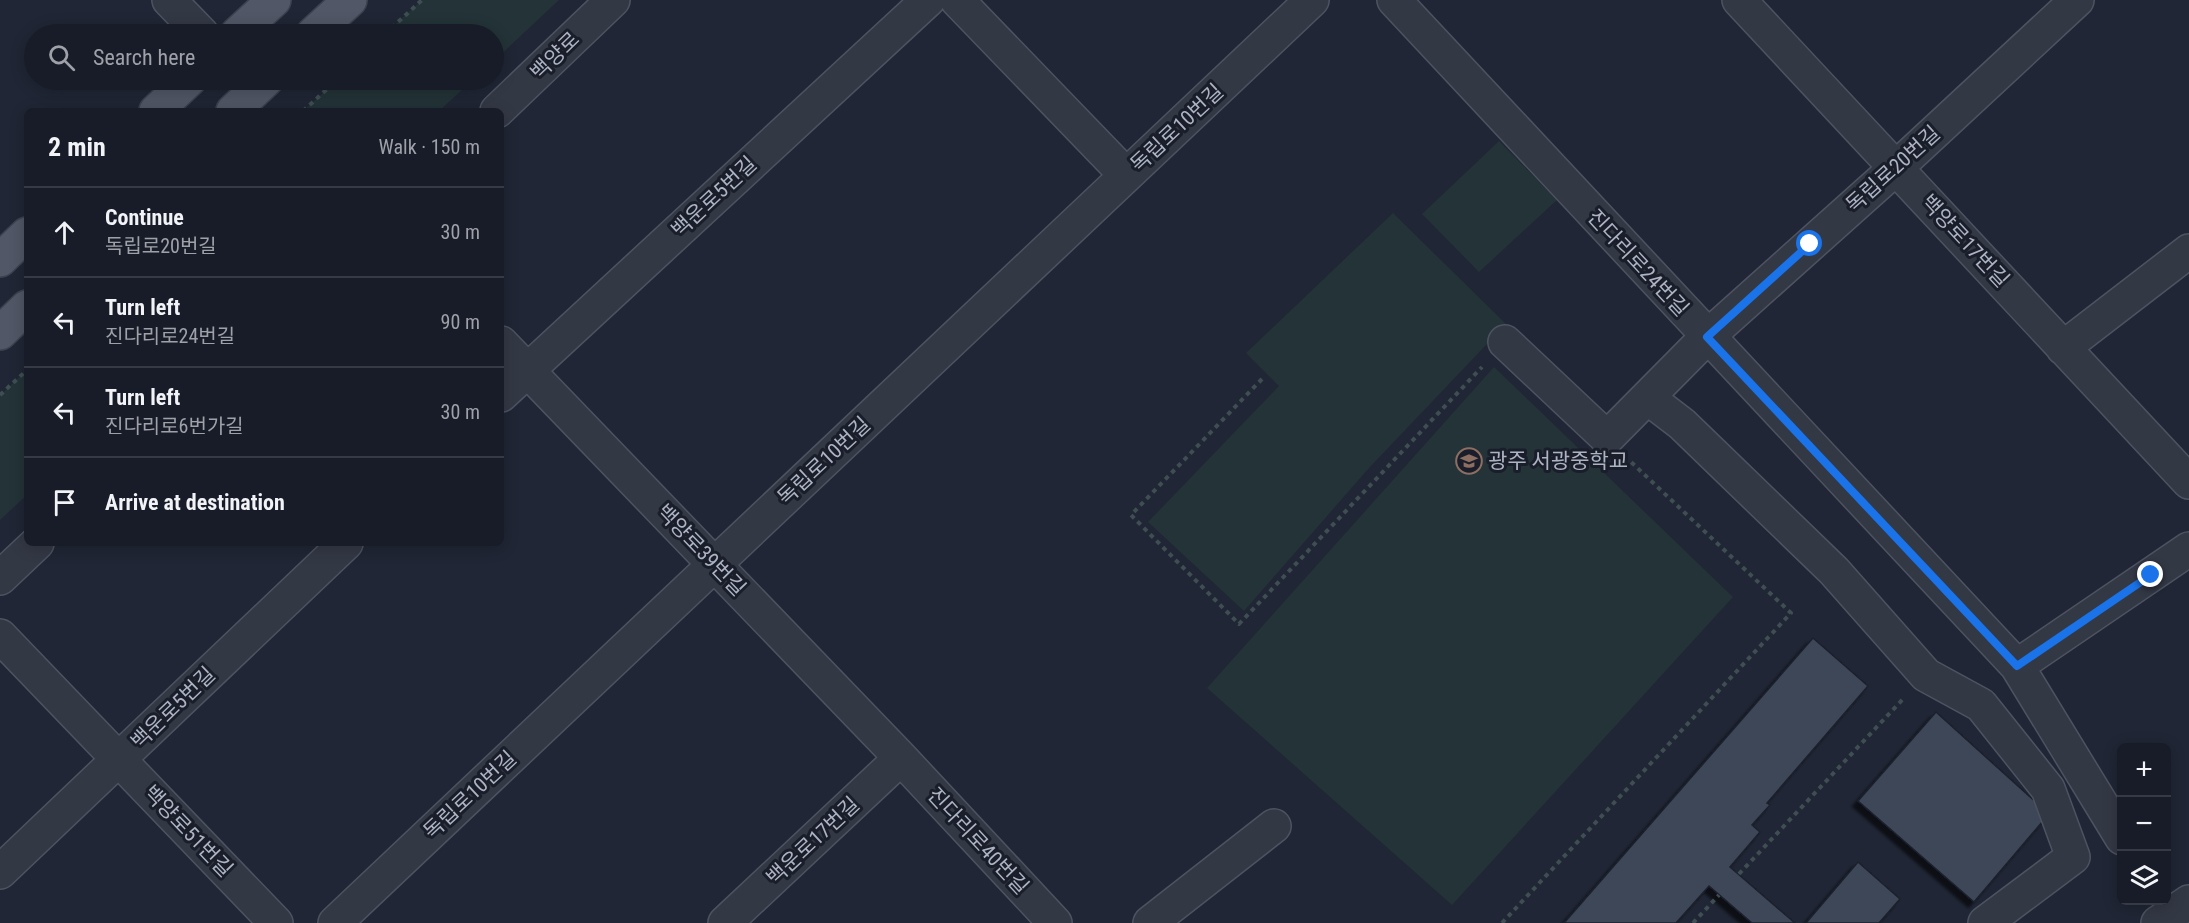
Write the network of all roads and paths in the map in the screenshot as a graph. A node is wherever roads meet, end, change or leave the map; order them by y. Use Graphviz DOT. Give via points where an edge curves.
graph roads {
  1 [pos="169,0"];
  2 [pos="274,0"];
  3 [pos="350,0"];
  4 [pos="422,0"];
  5 [pos="613,0"];
  6 [pos="928,0"];
  7 [pos="957,0"];
  8 [pos="1312,0"];
  9 [pos="1394,0"];
  10 [pos="1739,0"];
  11 [pos="2077,0"];
  12 [pos="192,24"];
  13 [pos="248,24"];
  14 [pos="324,24"];
  15 [pos="396,24"];
  16 [pos="178,90"];
  17 [pos="326,90"];
  18 [pos="159,108"];
  19 [pos="306,108"];
  20 [pos="500,108"];
  21 [pos="1896,167"];
  22 [pos="1126,175"];
  23 [pos="24,237"];
  24 [pos="2189,251"];
  25 [pos="0,260"];
  26 [pos="24,310"];
  27 [pos="0,333"];
  28 [pos="1707,337"];
  29 [pos="1505,342"];
  30 [pos="504,346"];
  31 [pos="2064,348"];
  32 [pos="527,370"];
  33 [pos="24,373"];
  34 [pos="1262,379"];
  35 [pos="504,392"];
  36 [pos="0,395"];
  37 [pos="1648,398"];
  38 [pos="1606,438"];
  39 [pos="2189,482"];
  40 [pos="34,546"];
  41 [pos="343,546"];
  42 [pos="2189,549"];
  43 [pos="715,564"];
  44 [pos="0,578"];
  45 [pos="0,636"];
  46 [pos="2017,666"];
  47 [pos="1926,675"];
  48 [pos="901,758"];
  49 [pos="119,759"];
  50 [pos="1274,826"];
  51 [pos="2117,831"];
  52 [pos="0,872"];
  53 [pos="1739,874"];
  54 [pos="1719,895"];
  55 [pos="276,923"];
  56 [pos="335,923"];
  57 [pos="725,923"];
  58 [pos="1055,923"];
  59 [pos="1150,923"];
  60 [pos="1502,923"];
  61 [pos="1693,923"];
  62 [pos="1985,923"];
  1 -- 12 [label="street"];
  2 -- 13 [label="main road"];
  3 -- 14 [label="main road"];
  4 -- 15 [label="path"];
  5 -- 20 [label="street, 백양로"];
  6 -- 32 [label="street, 백운로5번길"];
  7 -- 22 [label="street"];
  8 -- 22 [label="street, 독립로10번길"];
  9 -- 28 [label="street, 진다리로24번길"];
  10 -- 21 [label="street, 백양로17번길"];
  11 -- 21 [label="street, 독립로20번길"];
  16 -- 18 [label="main road"];
  17 -- 19 [label="path"];
  21 -- 28 [label="street, 독립로20번길"];
  21 -- 31 [label="street, 백양로17번길"];
  22 -- 43 [label="street, 독립로10번길"];
  23 -- 25 [label="main road"];
  24 -- 31 [label="street"];
  26 -- 27 [label="main road"];
  28 -- 37 [label="street, 독립로20번길"];
  28 -- 46 [label="street, 진다리로24번길"];
  29 -- 34 [label="path" via="1239,624 1131,516"];
  29 -- 38 [label="street"];
  30 -- 32 [label="street, 백양로39번길"];
  31 -- 39 [label="street, 백양로17번길"];
  32 -- 35 [label="street, 백운로5번길"];
  32 -- 43 [label="street, 백양로39번길"];
  33 -- 36 [label="path"];
  37 -- 38 [label="street, 독립로20번길"];
  37 -- 47 [label="street" via="1682,424 1834,572"];
  38 -- 60 [label="path" via="1791,613"];
  40 -- 44 [label="street"];
  41 -- 49 [label="street, 백운로5번길"];
  42 -- 46 [label="street"];
  43 -- 48 [label="street, 백양로39번길"];
  43 -- 56 [label="street, 독립로10번길"];
  45 -- 49 [label="street, 백양로51번길"];
  46 -- 51 [label="street, 진다리로24번길"];
  47 -- 53 [label="path"];
  47 -- 62 [label="street" via="1981,705 2048,789 2073,857"];
  48 -- 57 [label="street, 백운로17번길"];
  48 -- 58 [label="street, 진다리로40번길"];
  49 -- 52 [label="street, 백운로5번길"];
  49 -- 55 [label="street, 백양로51번길"];
  50 -- 59 [label="street"];
  54 -- 61 [label="path"];
}
